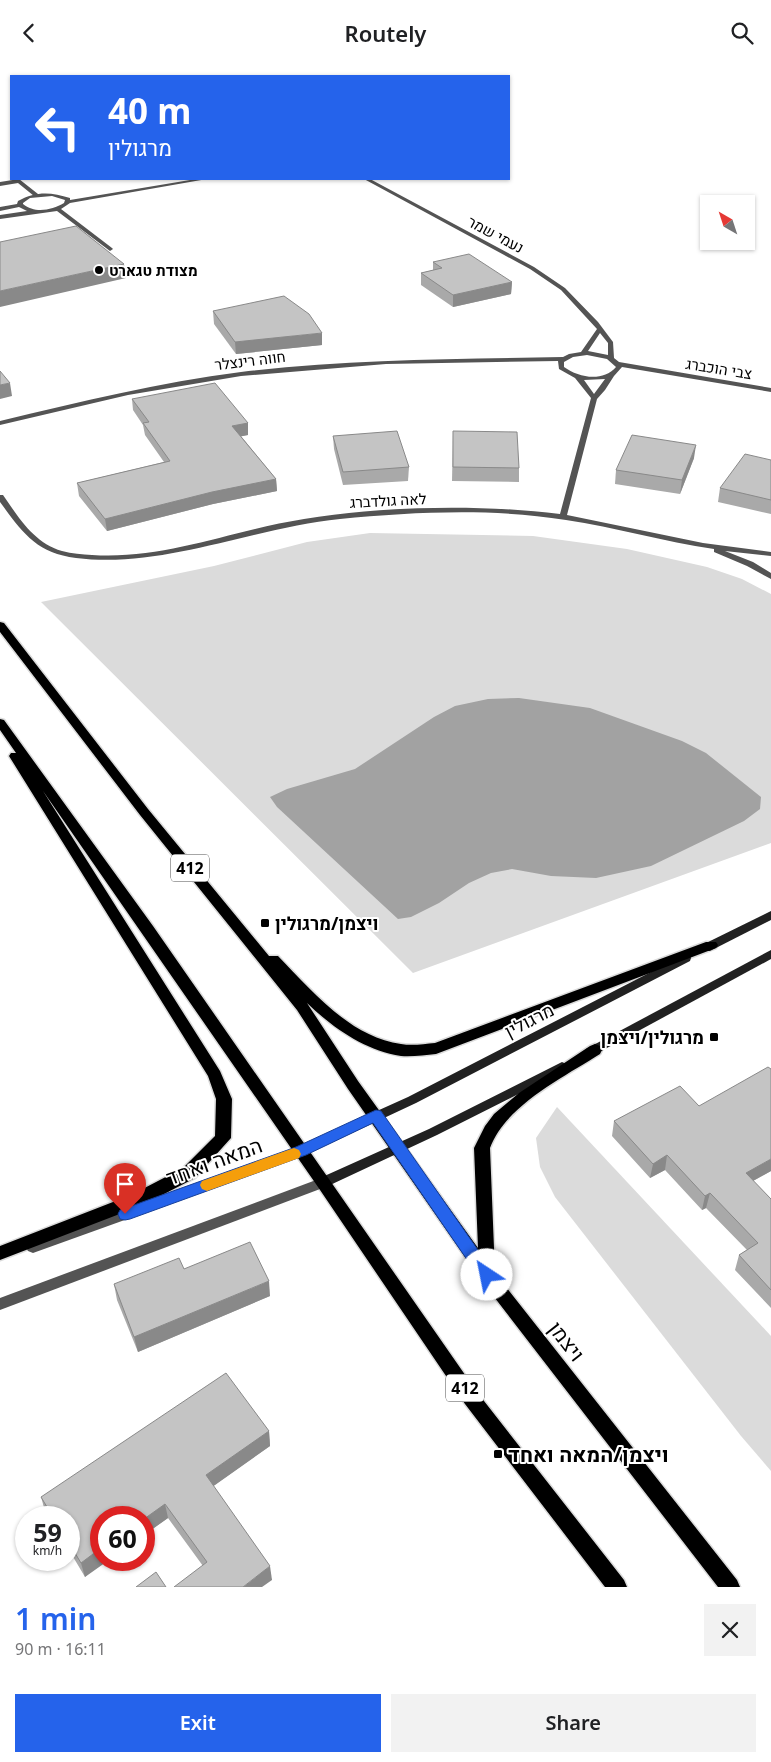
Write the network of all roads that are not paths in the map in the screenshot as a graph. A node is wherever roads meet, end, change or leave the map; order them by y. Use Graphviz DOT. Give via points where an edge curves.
graph roads {
  1 [pos="167,180"];
  2 [pos="197,180"];
  3 [pos="369,180"];
  4 [pos="0,184"];
  5 [pos="36,195"];
  6 [pos="66,199"];
  7 [pos="20,205"];
  8 [pos="0,209"];
  9 [pos="58,209"];
  10 [pos="34,211"];
  11 [pos="0,217"];
  12 [pos="110,249"];
  13 [pos="600,329"];
  14 [pos="583,353"];
  15 [pos="611,358"];
  16 [pos="563,359"];
  17 [pos="507,360"];
  18 [pos="618,364"];
  19 [pos="561,368"];
  20 [pos="663,372"];
  21 [pos="613,374"];
  22 [pos="578,377"];
  23 [pos="771,390"];
  24 [pos="594,397"];
  25 [pos="0,423"];
  26 [pos="0,497"];
  27 [pos="562,517"];
  28 [pos="704,545"];
  29 [pos="771,554"];
  30 [pos="771,565"];
  31 [pos="771,575"];
  32 [pos="0,625"];
  33 [pos="0,723"];
  34 [pos="0,733"];
  35 [pos="771,915"];
  36 [pos="229,917"];
  37 [pos="711,945"];
  38 [pos="771,954"];
  39 [pos="595,1050"];
  40 [pos="376,1115"];
  41 [pos="399,1148"];
  42 [pos="301,1151"];
  43 [pos="324,1182"];
  44 [pos="0,1253"];
  45 [pos="0,1259"];
  46 [pos="487,1275"];
  47 [pos="0,1304"];
  48 [pos="617,1587"];
  49 [pos="730,1587"];
  1 -- 6 [label="street"];
  2 -- 6 [label="street"];
  3 -- 13 [label="street, נעמי שמר" via="532,268 563,289"];
  4 -- 5 [label="street" via="19,181"];
  5 -- 6 [label="street" via="52,194"];
  5 -- 7 [label="street"];
  6 -- 9 [label="street" via="67,205"];
  7 -- 8 [label="street"];
  7 -- 10 [label="street"];
  9 -- 10 [label="street"];
  9 -- 12 [label="street"];
  10 -- 11 [label="street"];
  13 -- 14 [label="street"];
  13 -- 15 [label="street, נעמי שמר" via="612,343"];
  14 -- 15 [label="street"];
  14 -- 16 [label="street, חווה רינצלר"];
  15 -- 18 [label="street"];
  16 -- 17 [label="street, חווה רינצלר"];
  16 -- 19 [label="street"];
  17 -- 19 [label="street, חווה רינצלר"];
  17 -- 25 [label="street, חווה רינצלר" via="386,361 241,374 128,393"];
  18 -- 20 [label="street, צבי הוכברג"];
  18 -- 21 [label="street"];
  19 -- 22 [label="street, חווה רינצלר"];
  20 -- 21 [label="street, צבי הוכברג"];
  20 -- 23 [label="street, צבי הוכברג"];
  21 -- 22 [label="street, צבי הוכברג" via="596,378"];
  21 -- 24 [label="street"];
  22 -- 24 [label="street"];
  24 -- 27 [label="street"];
  26 -- 27 [label="street, לאה גולדברג" via="32,539 44,548 74,556 118,559 181,549 278,525 377,513 461,511"];
  27 -- 28 [label="street, לאה גולדברג"];
  28 -- 29 [label="street, לאה גולדברג"];
  28 -- 31 [label="street, לאה גולדברג"];
  30 -- 31 [label="street"];
  32 -- 36 [label="main road, 412"];
  33 -- 42 [label="main road, 412" via="154,937"];
  34 -- 44 [label="main road" via="215,1075 224,1099 223,1139 189,1173 137,1199"];
  35 -- 37 [label="main road, מרגולין"];
  36 -- 37 [label="main road" via="316,1003 351,1031 402,1050 436,1048"];
  36 -- 40 [label="main road, 412" via="302,1006"];
  37 -- 40 [label="main road, מרגולין" via="412,1100"];
  38 -- 39 [label="main road"];
  39 -- 41 [label="main road"];
  39 -- 46 [label="main road" via="528,1095 502,1116 490,1131 482,1148"];
  40 -- 41 [label="main road, ויצמן / 412"];
  40 -- 42 [label="main road, מרגולין"];
  41 -- 43 [label="main road"];
  41 -- 46 [label="main road, ויצמן / 412"];
  42 -- 43 [label="main road, 412"];
  42 -- 45 [label="street, המאה ואחד"];
  43 -- 47 [label="street"];
  43 -- 48 [label="main road, 412" via="471,1398"];
  46 -- 49 [label="main road, ויצמן / 412"];
}
